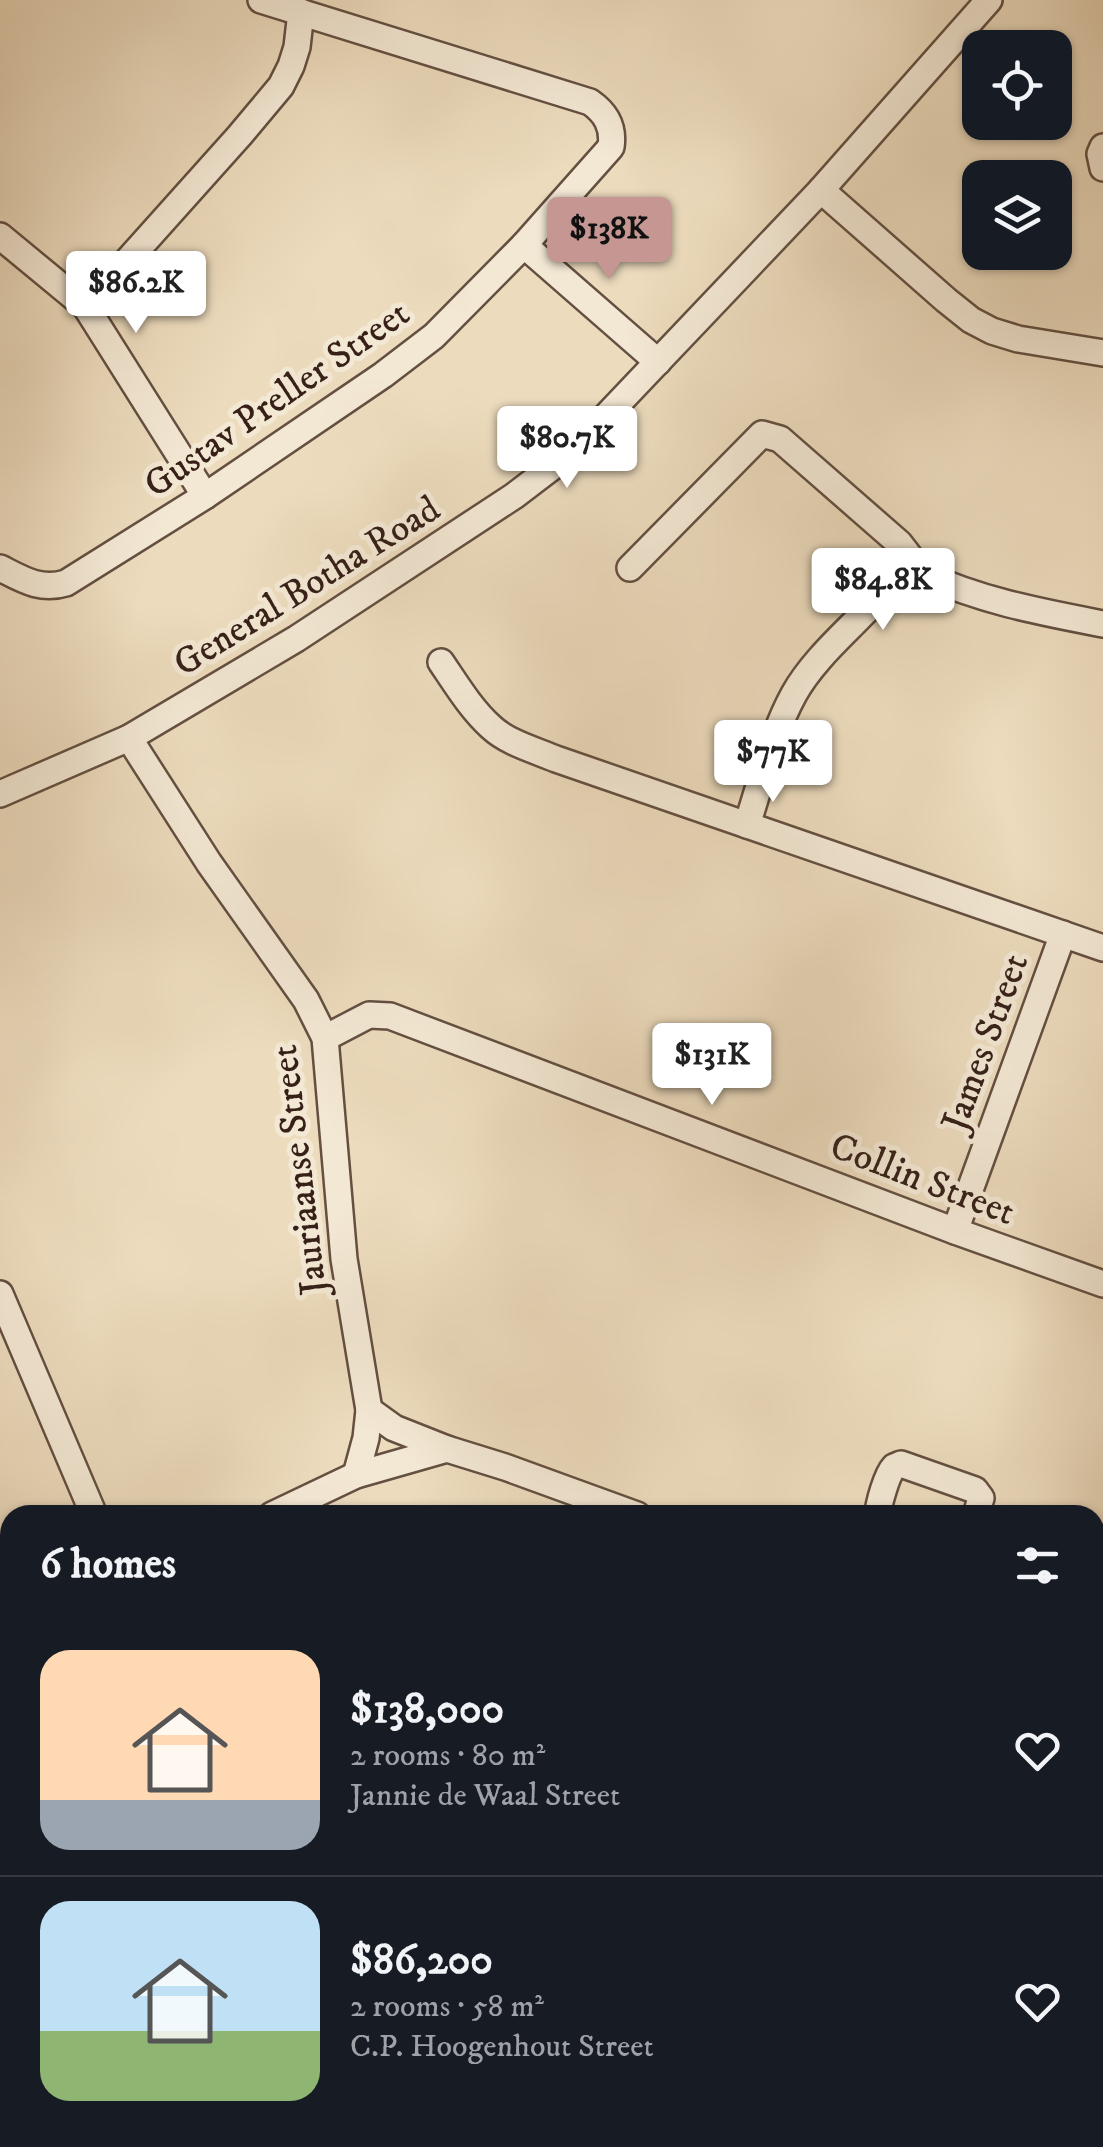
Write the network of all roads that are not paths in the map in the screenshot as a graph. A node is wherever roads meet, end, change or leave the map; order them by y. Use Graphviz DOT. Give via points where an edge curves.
graph roads {
  1 [pos="260,0"];
  2 [pos="990,0"];
  3 [pos="301,12"];
  4 [pos="1103,147"];
  5 [pos="1103,168"];
  6 [pos="821,190"];
  7 [pos="0,236"];
  8 [pos="524,245"];
  9 [pos="86,307"];
  10 [pos="1103,354"];
  11 [pos="658,362"];
  12 [pos="206,496"];
  13 [pos="0,568"];
  14 [pos="630,568"];
  15 [pos="922,574"];
  16 [pos="1103,624"];
  17 [pos="441,662"];
  18 [pos="129,738"];
  19 [pos="0,794"];
  20 [pos="747,825"];
  21 [pos="1063,934"];
  22 [pos="1103,948"];
  23 [pos="325,1038"];
  24 [pos="955,1232"];
  25 [pos="1103,1284"];
  26 [pos="0,1294"];
  27 [pos="368,1410"];
  28 [pos="447,1449"];
  29 [pos="356,1476"];
  30 [pos="90,1505"];
  31 [pos="294,1505"];
  32 [pos="609,1505"];
  33 [pos="879,1505"];
  34 [pos="979,1505"];
  1 -- 3 [label="street"];
  2 -- 6 [label="street, General Botha Road"];
  3 -- 8 [label="street, Gustav Preller Street" via="600,110 610,124 612,147"];
  3 -- 9 [label="street" via="297,47 280,86"];
  4 -- 5 [label="street"];
  6 -- 10 [label="street" via="971,320 1018,339"];
  6 -- 11 [label="street, General Botha Road"];
  7 -- 9 [label="street"];
  8 -- 11 [label="street"];
  8 -- 12 [label="street, Gustav Preller Street" via="434,336"];
  9 -- 12 [label="street"];
  11 -- 18 [label="street, General Botha Road" via="573,451 514,496 296,639"];
  12 -- 13 [label="street, Gustav Preller Street" via="66,583 28,582"];
  14 -- 15 [label="street" via="762,434 780,439 884,530"];
  15 -- 16 [label="street" via="988,600"];
  15 -- 20 [label="street" via="890,588 796,691"];
  17 -- 20 [label="street" via="493,730 556,759"];
  18 -- 19 [label="street, General Botha Road"];
  18 -- 23 [label="street, Jauriaanse Street"];
  20 -- 21 [label="street"];
  21 -- 22 [label="street"];
  21 -- 24 [label="street, James Street"];
  23 -- 24 [label="street, Collin Street" via="369,1015 390,1016"];
  23 -- 27 [label="street, Jauriaanse Street" via="344,1259"];
  24 -- 25 [label="street, Collin Street"];
  26 -- 30 [label="street"];
  27 -- 28 [label="street"];
  27 -- 29 [label="street, Jauriaanse Street"];
  28 -- 29 [label="street"];
  28 -- 32 [label="street"];
  29 -- 31 [label="street"];
  33 -- 34 [label="street" via="891,1472 901,1464 975,1490"];
}
